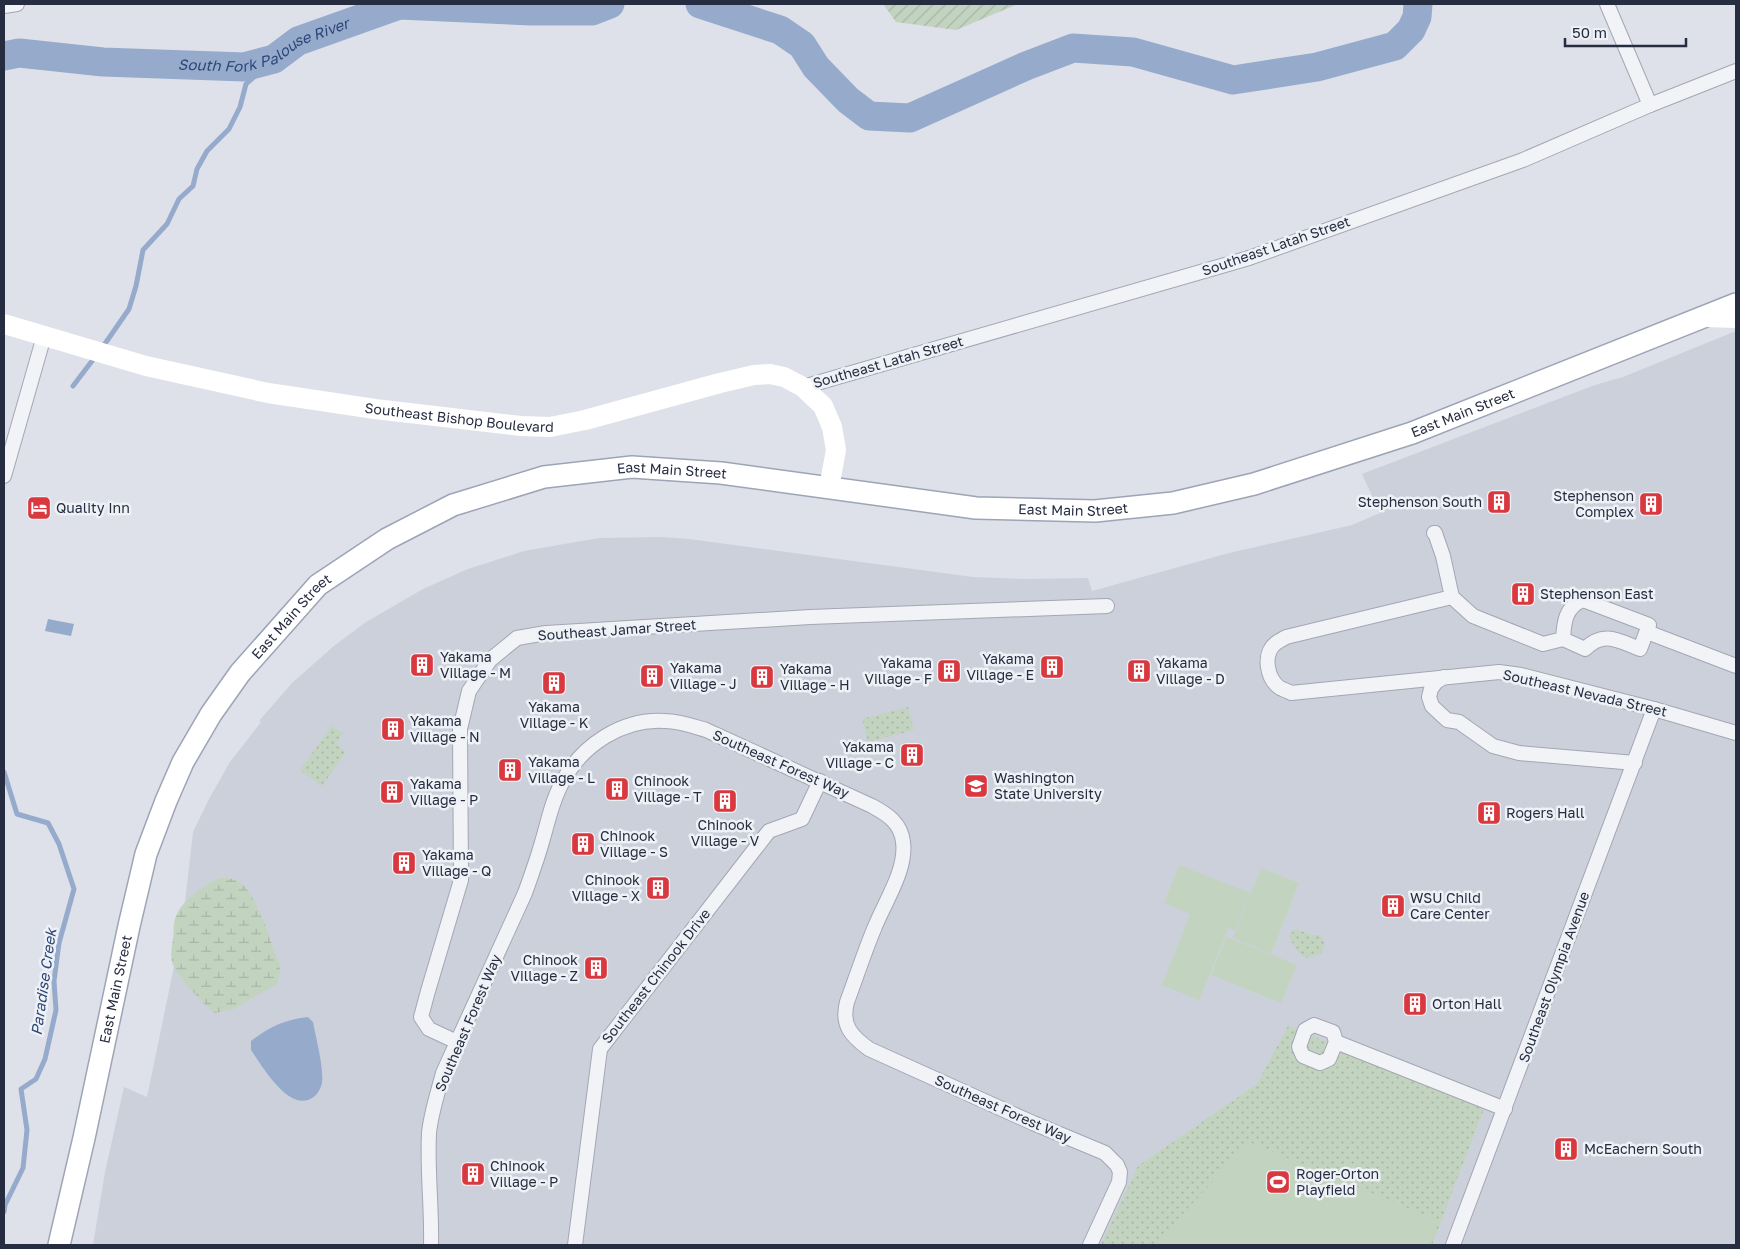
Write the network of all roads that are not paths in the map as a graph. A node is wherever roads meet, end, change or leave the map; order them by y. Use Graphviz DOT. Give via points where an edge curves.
graph roads {
  1 [pos="17,4"];
  2 [pos="1607,4"];
  3 [pos="4,6"];
  4 [pos="1736,71"];
  5 [pos="1650,105"];
  6 [pos="1736,304"];
  7 [pos="1706,317"];
  8 [pos="1736,318"];
  9 [pos="4,324"];
  10 [pos="44,336"];
  11 [pos="803,387"];
  12 [pos="4,476"];
  13 [pos="829,488"];
  14 [pos="1434,533"];
  15 [pos="1452,597"];
  16 [pos="1107,606"];
  17 [pos="1647,632"];
  18 [pos="1563,639"];
  19 [pos="1736,666"];
  20 [pos="1444,677"];
  21 [pos="1410,681"];
  22 [pos="1432,706"];
  23 [pos="1654,709"];
  24 [pos="1736,733"];
  25 [pos="1635,763"];
  26 [pos="820,781"];
  27 [pos="457,1042"];
  28 [pos="1336,1042"];
  29 [pos="1505,1109"];
  30 [pos="59,1245"];
  31 [pos="431,1245"];
  32 [pos="575,1245"];
  33 [pos="1090,1245"];
  34 [pos="1453,1245"];
  1 -- 3 [label="street"];
  2 -- 5 [label="street"];
  4 -- 5 [label="street, Southeast Latah Street"];
  5 -- 11 [label="street, Southeast Latah Street" via="1523,160 1249,258"];
  6 -- 7 [label="main road, East Main Street"];
  7 -- 8 [label="street"];
  7 -- 13 [label="main road, East Main Street" via="1412,433 1254,484 1173,503 1095,511 976,508"];
  9 -- 10 [label="street, Southeast Bishop Boulevard"];
  10 -- 11 [label="street, Southeast Bishop Boulevard" via="146,366 268,393 521,426 567,424 754,376 770,374 784,377"];
  10 -- 12 [label="street"];
  11 -- 13 [label="street, Southeast Bishop Boulevard" via="823,406 832,427 836,450"];
  13 -- 30 [label="main road, East Main Street" via="721,473 632,467 544,477 453,505 387,539 318,584 240,673 211,714 183,762 156,825 129,926"];
  14 -- 15 [label="street"];
  15 -- 18 [label="street" via="1473,616 1544,644"];
  15 -- 21 [label="street, Southeast Nevada Street" via="1286,637 1275,643 1267,659 1274,681 1291,693"];
  16 -- 27 [label="street, Southeast Jamar Street" via="810,617 546,633 517,638 490,660 469,691 460,729 461,880 421,1016 429,1029"];
  17 -- 18 [label="street" via="1640,650 1609,638 1596,640 1585,649"];
  17 -- 18 [label="street" via="1650,625 1583,600 1568,612"];
  17 -- 19 [label="street"];
  20 -- 21 [label="street, Southeast Nevada Street"];
  20 -- 22 [label="street" via="1431,689"];
  20 -- 23 [label="street, Southeast Nevada Street" via="1499,672 1520,675"];
  21 -- 22 [label="street"];
  22 -- 25 [label="street" via="1448,720 1459,722 1494,746 1519,753"];
  23 -- 24 [label="street, Southeast Nevada Street"];
  23 -- 25 [label="street, Southeast Olympia Avenue"];
  25 -- 29 [label="street, Southeast Olympia Avenue"];
  26 -- 27 [label="street, Southeast Forest Way" via="687,724 665,721 633,724 596,743 575,762 562,781 525,893"];
  26 -- 32 [label="street, Southeast Chinook Drive" via="802,818 769,832 600,1049"];
  26 -- 33 [label="street, Southeast Forest Way" via="886,813 897,825 903,841 903,863 874,928 847,1002 846,1023 869,1049 1105,1153 1120,1172 1119,1182"];
  27 -- 31 [label="street, Southeast Forest Way" via="443,1073 429,1131"];
  28 -- 29 [label="street"];
  29 -- 34 [label="street, Southeast Olympia Avenue"];
}
